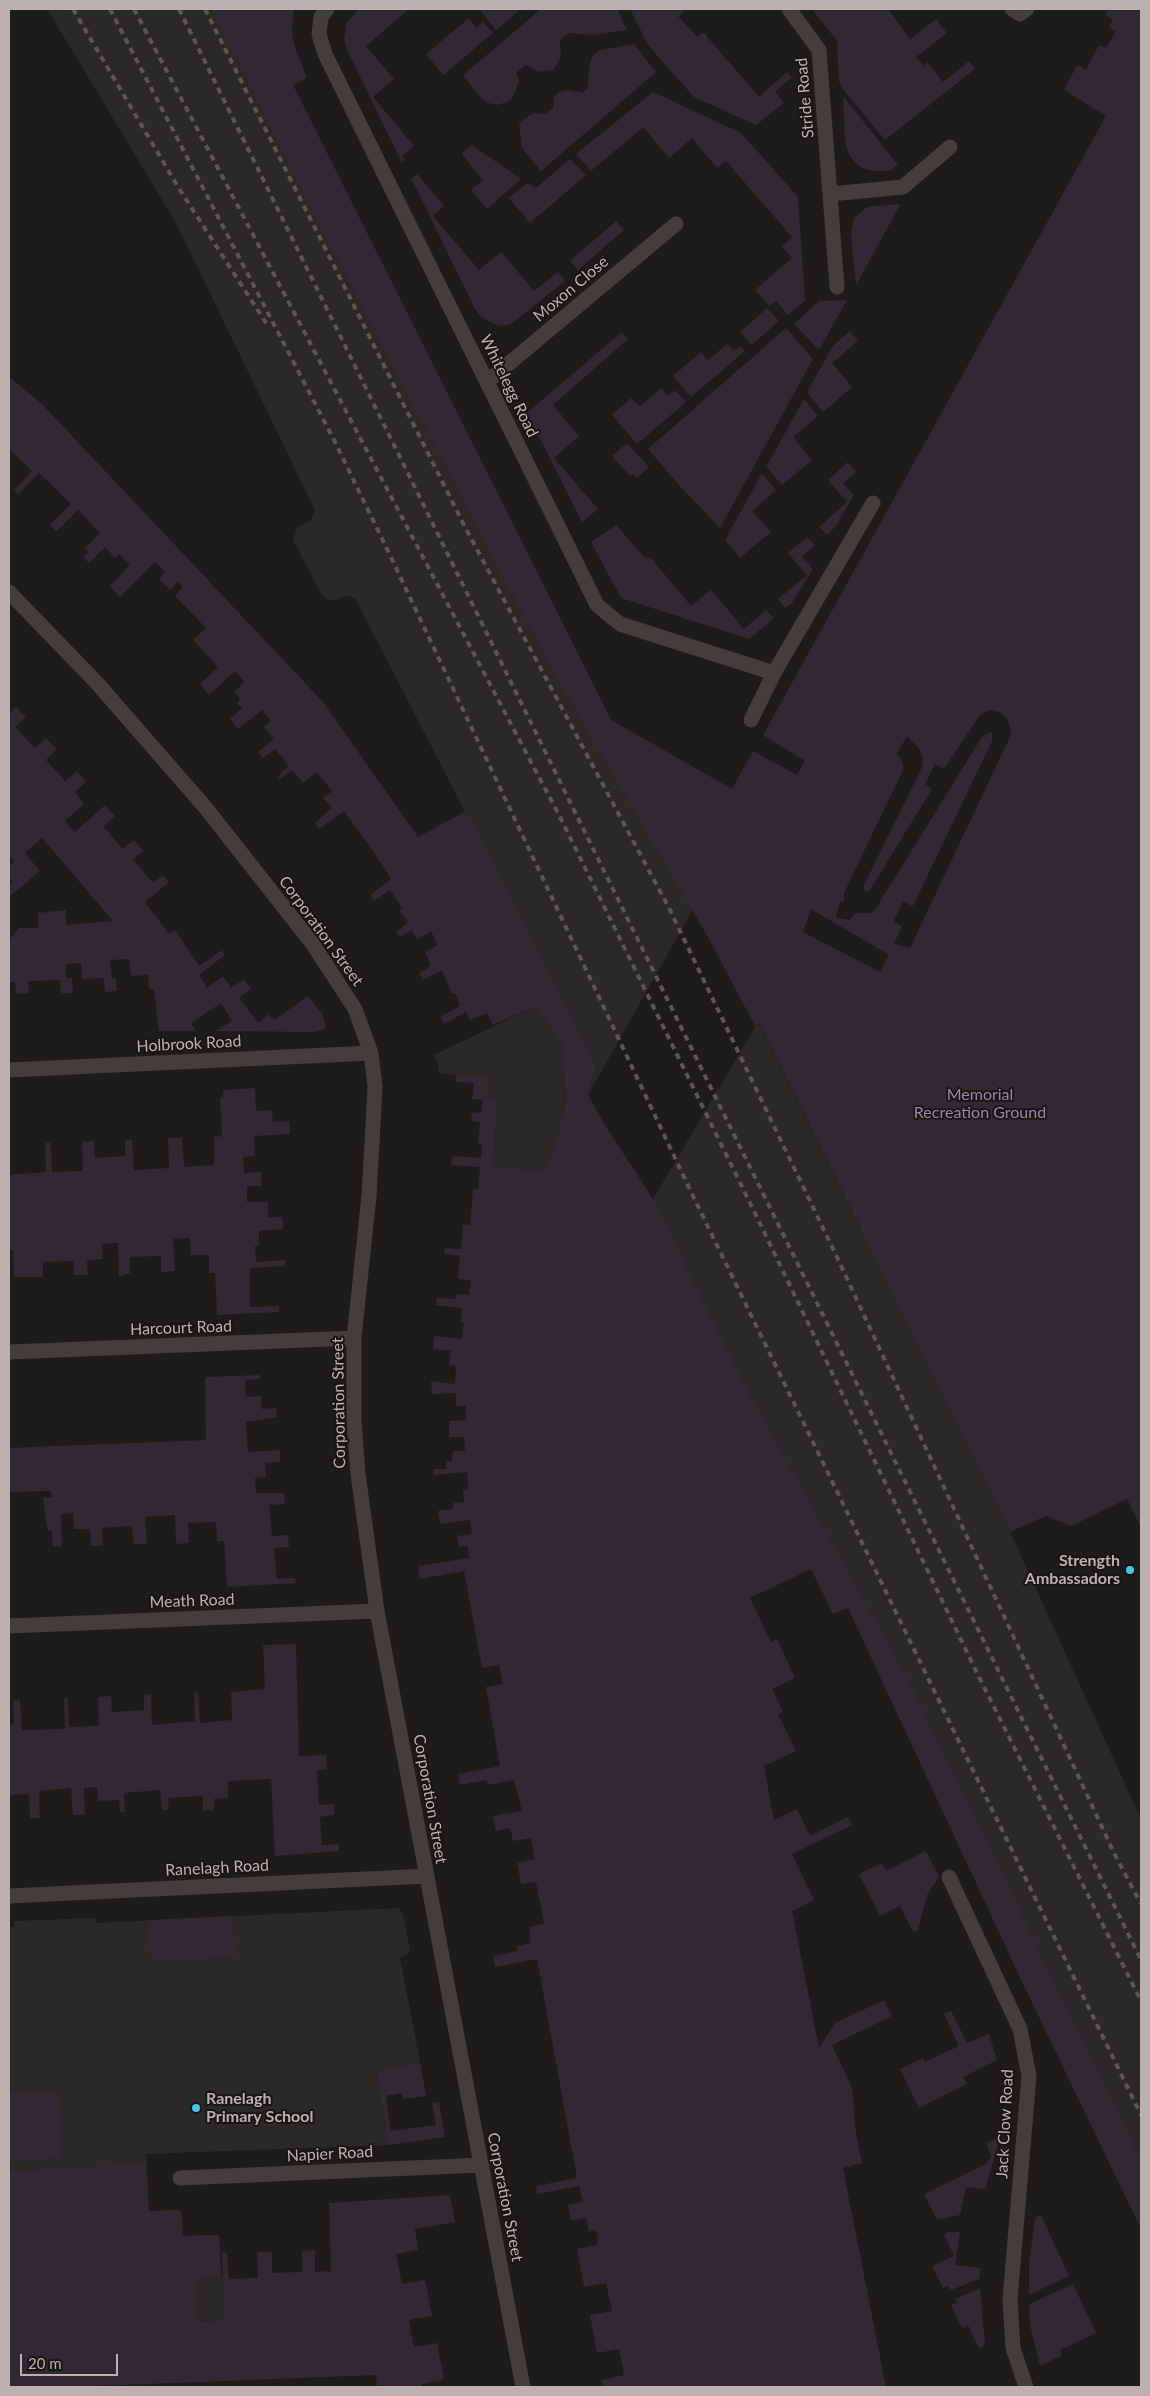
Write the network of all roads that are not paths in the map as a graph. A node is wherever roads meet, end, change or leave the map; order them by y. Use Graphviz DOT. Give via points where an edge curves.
graph roads {
  1 [pos="327,9"];
  2 [pos="789,9"];
  3 [pos="950,146"];
  4 [pos="831,194"];
  5 [pos="676,224"];
  6 [pos="837,287"];
  7 [pos="488,381"];
  8 [pos="873,503"];
  9 [pos="9,592"];
  10 [pos="774,673"];
  11 [pos="751,720"];
  12 [pos="371,1053"];
  13 [pos="9,1070"];
  14 [pos="354,1338"];
  15 [pos="9,1352"];
  16 [pos="378,1611"];
  17 [pos="9,1626"];
  18 [pos="427,1876"];
  19 [pos="949,1877"];
  20 [pos="9,1896"];
  21 [pos="482,2165"];
  22 [pos="180,2178"];
  23 [pos="523,2387"];
  24 [pos="1026,2387"];
  1 -- 7 [label="street, Whitelegg Road" via="321,17 319,34 325,54"];
  2 -- 4 [label="street, Stride Road" via="819,50"];
  3 -- 4 [label="street" via="903,187"];
  4 -- 6 [label="street, Stride Road"];
  5 -- 7 [label="street, Moxon Close"];
  7 -- 10 [label="street, Whitelegg Road" via="597,605 620,624"];
  8 -- 10 [label="street"];
  9 -- 12 [label="street, Corporation Street" via="97,683 206,807 312,943 355,1008"];
  10 -- 11 [label="street"];
  12 -- 13 [label="street, Holbrook Road"];
  12 -- 14 [label="street, Corporation Street" via="375,1086 373,1134"];
  14 -- 15 [label="street, Harcourt Road"];
  14 -- 16 [label="street, Corporation Street" via="358,1474"];
  16 -- 17 [label="street, Meath Road"];
  16 -- 18 [label="street, Corporation Street"];
  18 -- 20 [label="street, Ranelagh Road"];
  18 -- 21 [label="street, Corporation Street"];
  19 -- 24 [label="street, Jack Clow Road" via="1020,2029 1029,2076 1010,2299 1013,2348"];
  21 -- 22 [label="street, Napier Road"];
  21 -- 23 [label="street, Corporation Street"];
}
